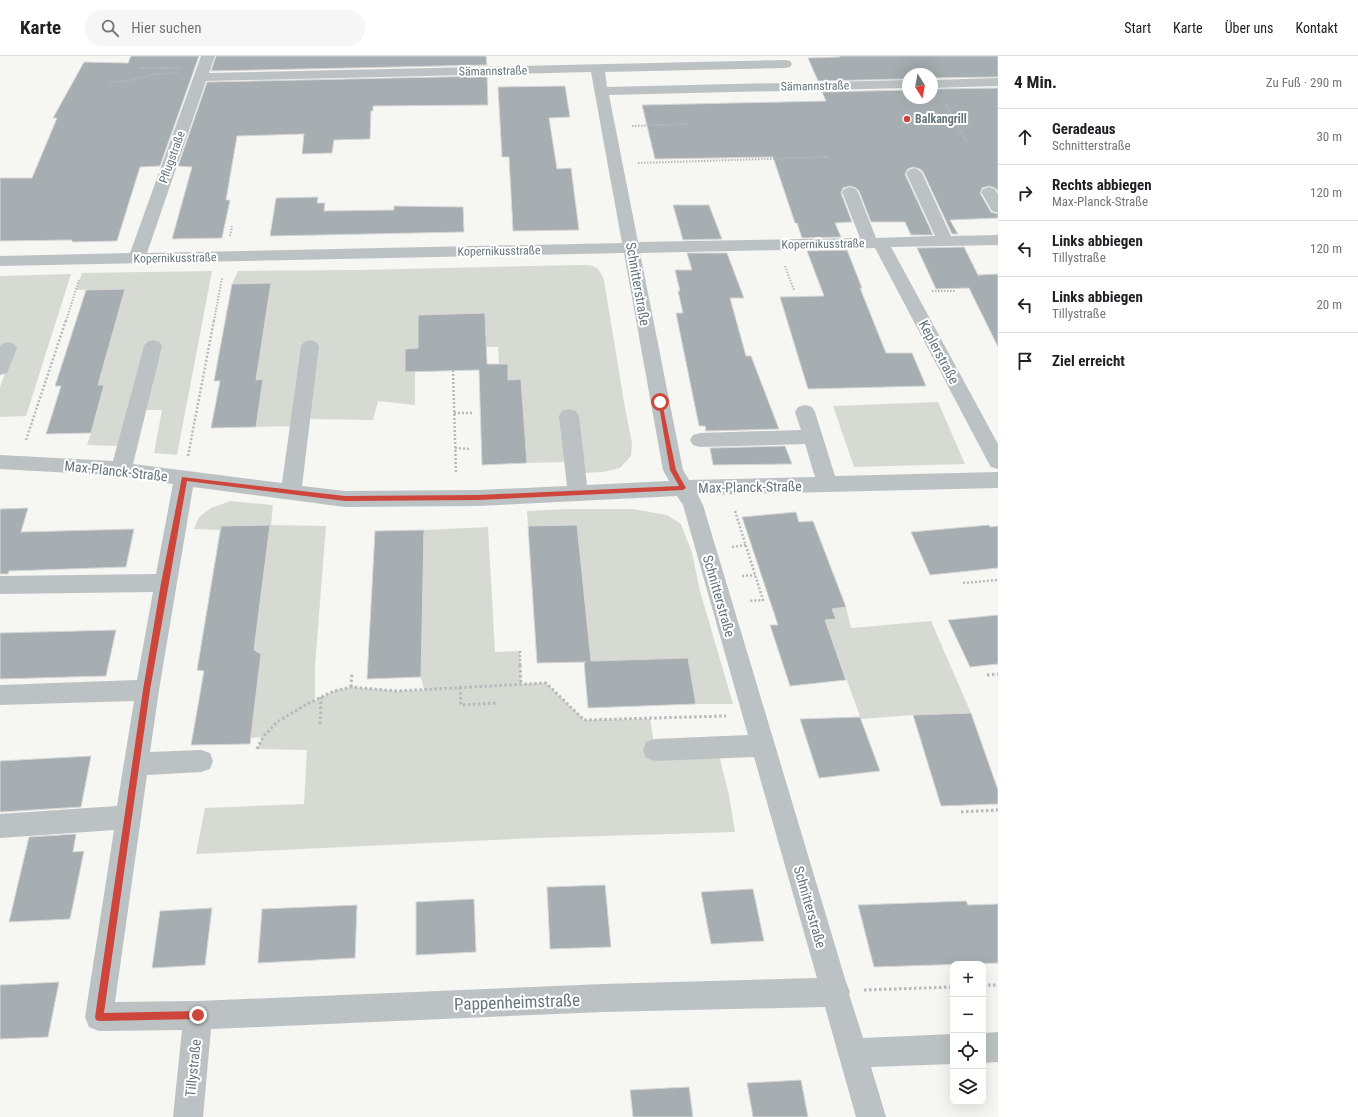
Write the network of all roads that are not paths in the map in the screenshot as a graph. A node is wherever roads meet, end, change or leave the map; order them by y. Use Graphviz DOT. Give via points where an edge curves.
graph roads {
  1 [pos="508,56"];
  2 [pos="784,60"];
  3 [pos="204,68"];
  4 [pos="597,69"];
  5 [pos="510,71"];
  6 [pos="998,82"];
  7 [pos="902,84"];
  8 [pos="938,84"];
  9 [pos="794,87"];
  10 [pos="601,91"];
  11 [pos="914,173"];
  12 [pos="850,192"];
  13 [pos="989,192"];
  14 [pos="998,208"];
  15 [pos="998,240"];
  16 [pos="945,241"];
  17 [pos="875,242"];
  18 [pos="631,248"];
  19 [pos="136,259"];
  20 [pos="0,261"];
  21 [pos="153,346"];
  22 [pos="310,346"];
  23 [pos="8,348"];
  24 [pos="0,369"];
  25 [pos="805,412"];
  26 [pos="569,416"];
  27 [pos="813,437"];
  28 [pos="700,440"];
  29 [pos="9,462"];
  30 [pos="998,462"];
  31 [pos="121,470"];
  32 [pos="184,478"];
  33 [pos="998,480"];
  34 [pos="828,485"];
  35 [pos="683,488"];
  36 [pos="291,492"];
  37 [pos="578,493"];
  38 [pos="164,583"];
  39 [pos="0,585"];
  40 [pos="147,690"];
  41 [pos="0,695"];
  42 [pos="763,746"];
  43 [pos="655,750"];
  44 [pos="201,761"];
  45 [pos="136,764"];
  46 [pos="128,817"];
  47 [pos="0,826"];
  48 [pos="836,992"];
  49 [pos="198,1015"];
  50 [pos="986,1048"];
  51 [pos="998,1048"];
  52 [pos="950,1049"];
  53 [pos="852,1053"];
  54 [pos="188,1117"];
  55 [pos="871,1117"];
  1 -- 5 [label="street"];
  2 -- 4 [label="street, Sämannstraße"];
  2 -- 9 [label="street"];
  3 -- 5 [label="street, Sämannstraße"];
  3 -- 19 [label="street, Pflugstraße"];
  4 -- 5 [label="street, Sämannstraße"];
  4 -- 10 [label="street, Schnitterstraße"];
  6 -- 8 [label="street"];
  7 -- 9 [label="street, Sämannstraße"];
  9 -- 10 [label="street, Sämannstraße"];
  10 -- 18 [label="street, Schnitterstraße"];
  11 -- 16 [label="street"];
  12 -- 17 [label="street, Keplerstraße"];
  13 -- 14 [label="street"];
  15 -- 16 [label="street, Kopernikusstraße"];
  16 -- 17 [label="street, Kopernikusstraße"];
  17 -- 18 [label="street, Kopernikusstraße"];
  17 -- 30 [label="street, Keplerstraße"];
  18 -- 19 [label="street, Kopernikusstraße"];
  18 -- 35 [label="street, Schnitterstraße" via="673,470"];
  19 -- 20 [label="street, Kopernikusstraße"];
  21 -- 31 [label="street"];
  22 -- 36 [label="street"];
  23 -- 24 [label="street"];
  25 -- 27 [label="street"];
  26 -- 37 [label="street"];
  27 -- 28 [label="street"];
  27 -- 34 [label="street"];
  29 -- 31 [label="street, Max-Planck-Straße"];
  31 -- 32 [label="street, Max-Planck-Straße"];
  32 -- 36 [label="street, Max-Planck-Straße"];
  32 -- 38 [label="street"];
  33 -- 34 [label="street, Max-Planck-Straße"];
  34 -- 35 [label="street, Max-Planck-Straße"];
  35 -- 37 [label="street, Max-Planck-Straße"];
  35 -- 42 [label="street, Schnitterstraße" via="693,505"];
  36 -- 37 [label="street, Max-Planck-Straße" via="345,499"];
  38 -- 39 [label="street"];
  38 -- 40 [label="street"];
  40 -- 41 [label="street"];
  40 -- 45 [label="street"];
  42 -- 43 [label="street"];
  42 -- 48 [label="street, Schnitterstraße"];
  44 -- 45 [label="street"];
  45 -- 46 [label="street"];
  46 -- 47 [label="street"];
  46 -- 49 [label="street" via="99,1017"];
  48 -- 49 [label="street, Pappenheimstraße" via="603,998"];
  48 -- 53 [label="street, Schnitterstraße"];
  49 -- 54 [label="street, Tillystraße"];
  50 -- 51 [label="street"];
  52 -- 53 [label="street"];
  53 -- 55 [label="street, Schnitterstraße"];
}
